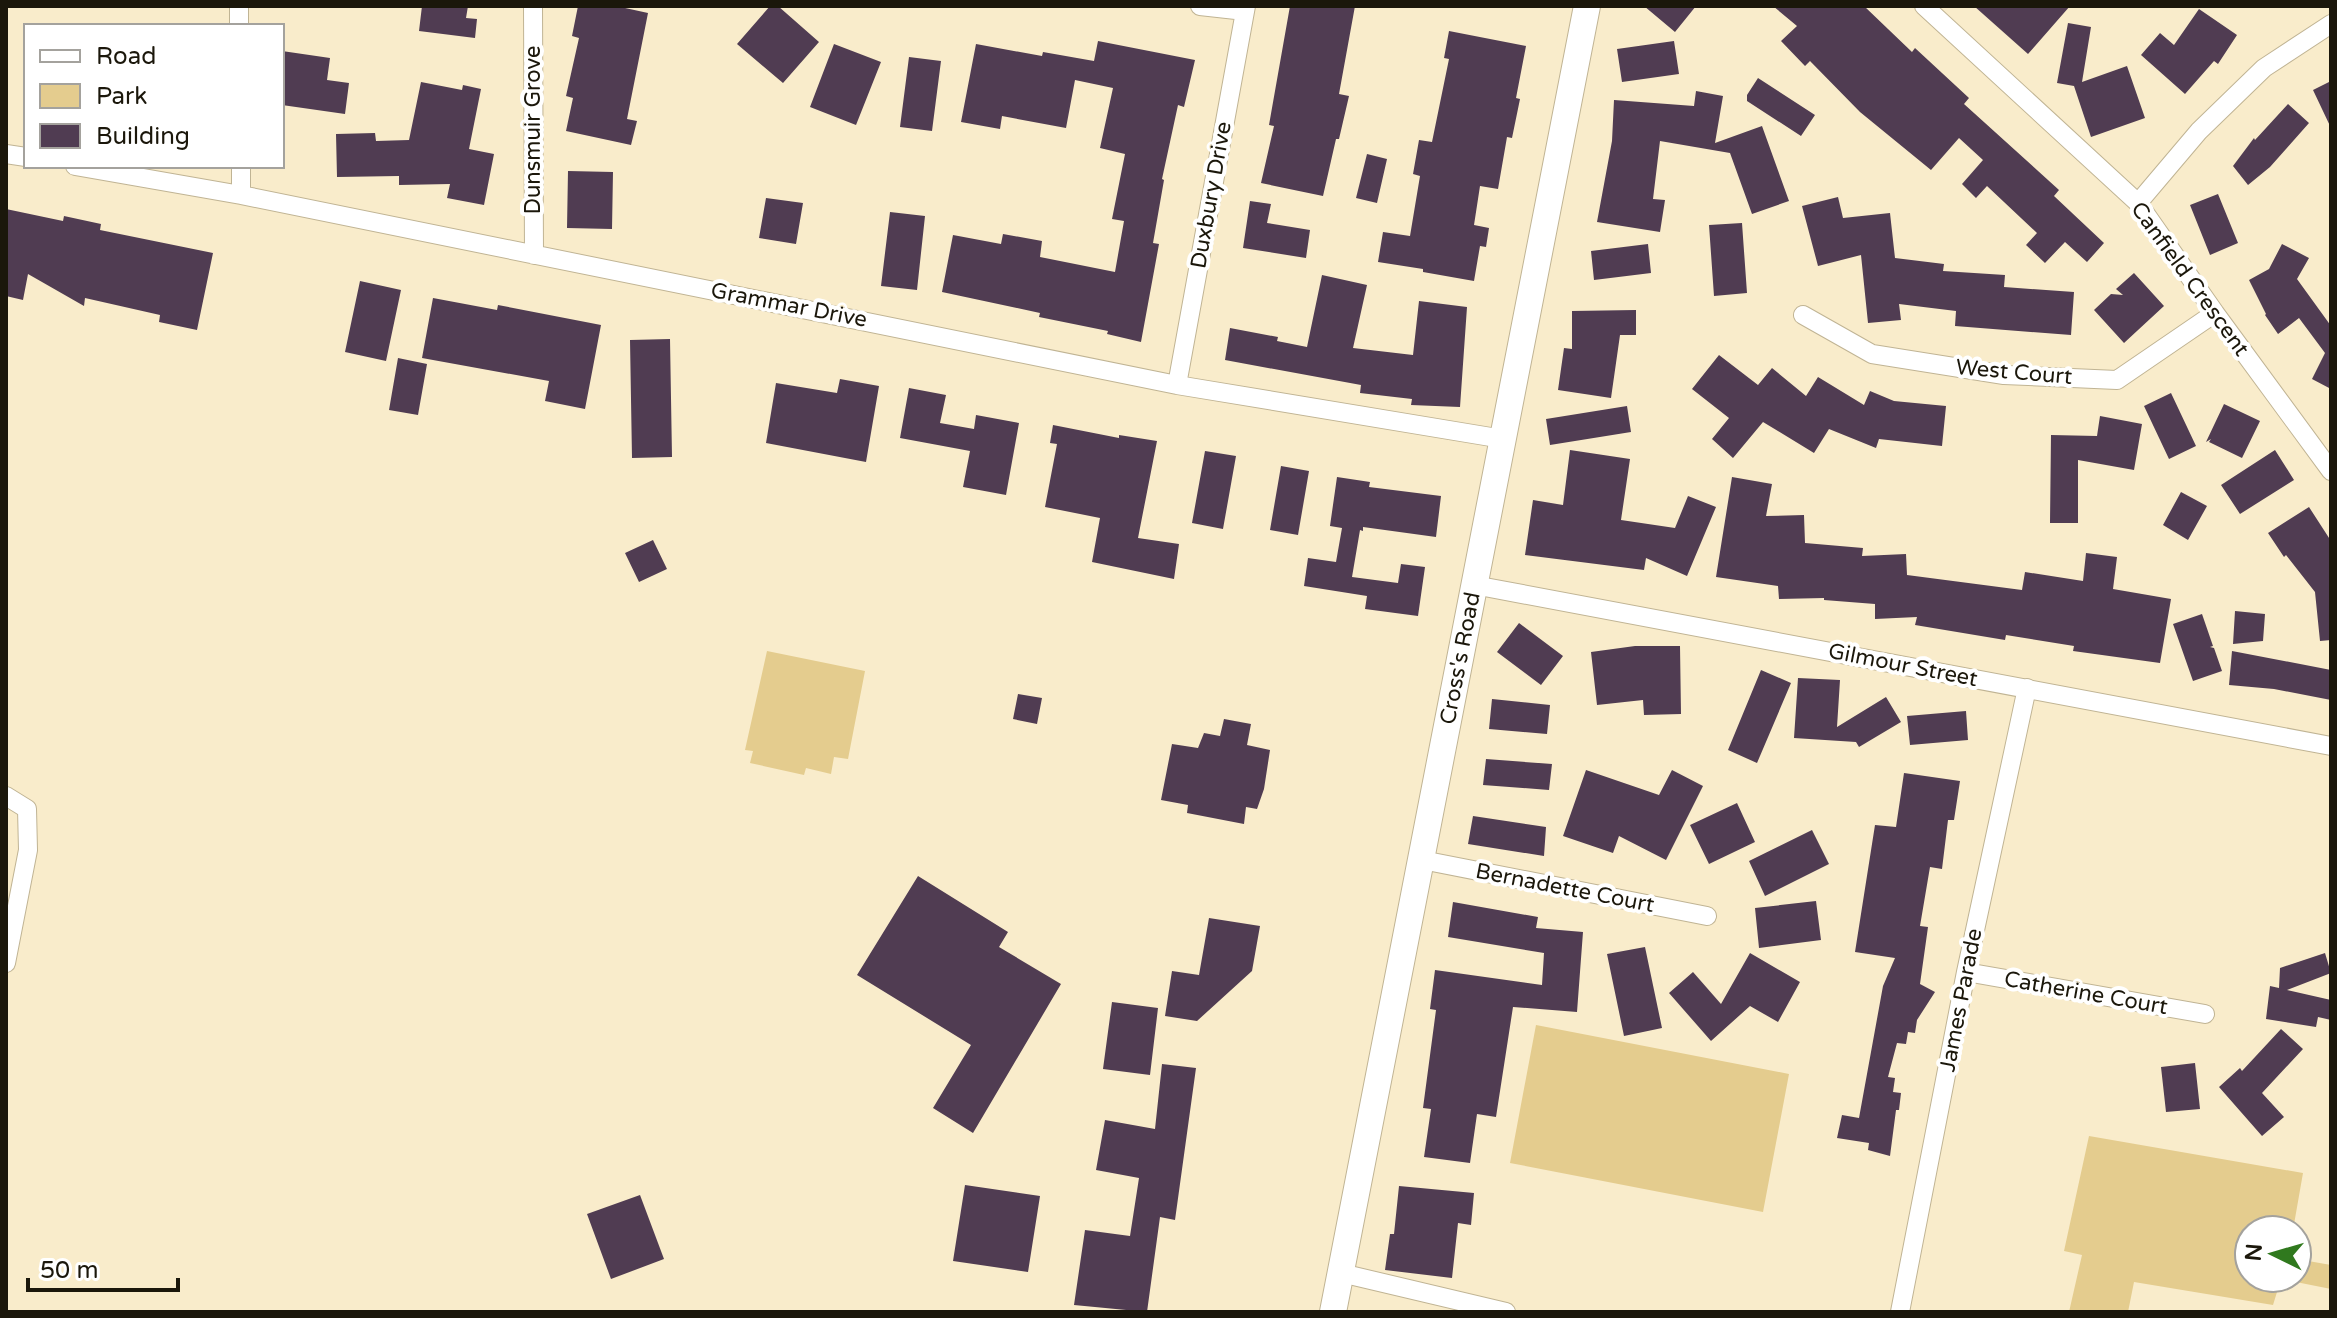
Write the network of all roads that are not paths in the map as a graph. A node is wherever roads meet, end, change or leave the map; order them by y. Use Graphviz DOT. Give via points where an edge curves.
graph roads {
  1 [pos="533,6"];
  2 [pos="1200,6"];
  3 [pos="1587,6"];
  4 [pos="1924,6"];
  5 [pos="1246,8"];
  6 [pos="2331,24"];
  7 [pos="86,168"];
  8 [pos="241,168"];
  9 [pos="241,195"];
  10 [pos="2138,203"];
  11 [pos="534,255"];
  12 [pos="2215,313"];
  13 [pos="1803,315"];
  14 [pos="1177,385"];
  15 [pos="1503,439"];
  16 [pos="2331,471"];
  17 [pos="1474,585"];
  18 [pos="2027,688"];
  19 [pos="2331,746"];
  20 [pos="6,796"];
  21 [pos="1422,860"];
  22 [pos="1707,916"];
  23 [pos="6,963"];
  24 [pos="1966,972"];
  25 [pos="2205,1014"];
  26 [pos="1341,1273"];
  27 [pos="1333,1312"];
  28 [pos="1506,1312"];
  29 [pos="1900,1312"];
  1 -- 11 [label="street, Dunsmuir Grove"];
  2 -- 5 [label="street"];
  3 -- 15 [label="street, Cross's Road"];
  4 -- 10 [label="street, Canfield Crescent"];
  5 -- 14 [label="street, Duxbury Drive"];
  6 -- 10 [label="street" via="2264,68 2199,131"];
  7 -- 9 [label="street, Grammar Drive"];
  8 -- 9 [label="street"];
  9 -- 11 [label="street, Grammar Drive"];
  10 -- 12 [label="street, Canfield Crescent"];
  11 -- 14 [label="street, Grammar Drive"];
  12 -- 13 [label="street, West Court" via="2117,380 2004,375 1872,354"];
  12 -- 16 [label="street, Canfield Crescent"];
  14 -- 15 [label="street, Grammar Drive"];
  15 -- 17 [label="street, Cross's Road"];
  17 -- 18 [label="street, Gilmour Street"];
  17 -- 21 [label="street, Cross's Road"];
  18 -- 19 [label="street, Gilmour Street"];
  18 -- 24 [label="street, James Parade"];
  20 -- 23 [label="street" via="27,809 28,850"];
  21 -- 22 [label="street, Bernadette Court"];
  21 -- 26 [label="street, Cross's Road"];
  24 -- 25 [label="street, Catherine Court"];
  24 -- 29 [label="street, James Parade"];
  26 -- 27 [label="street, Cross's Road"];
  26 -- 28 [label="street"];
}
